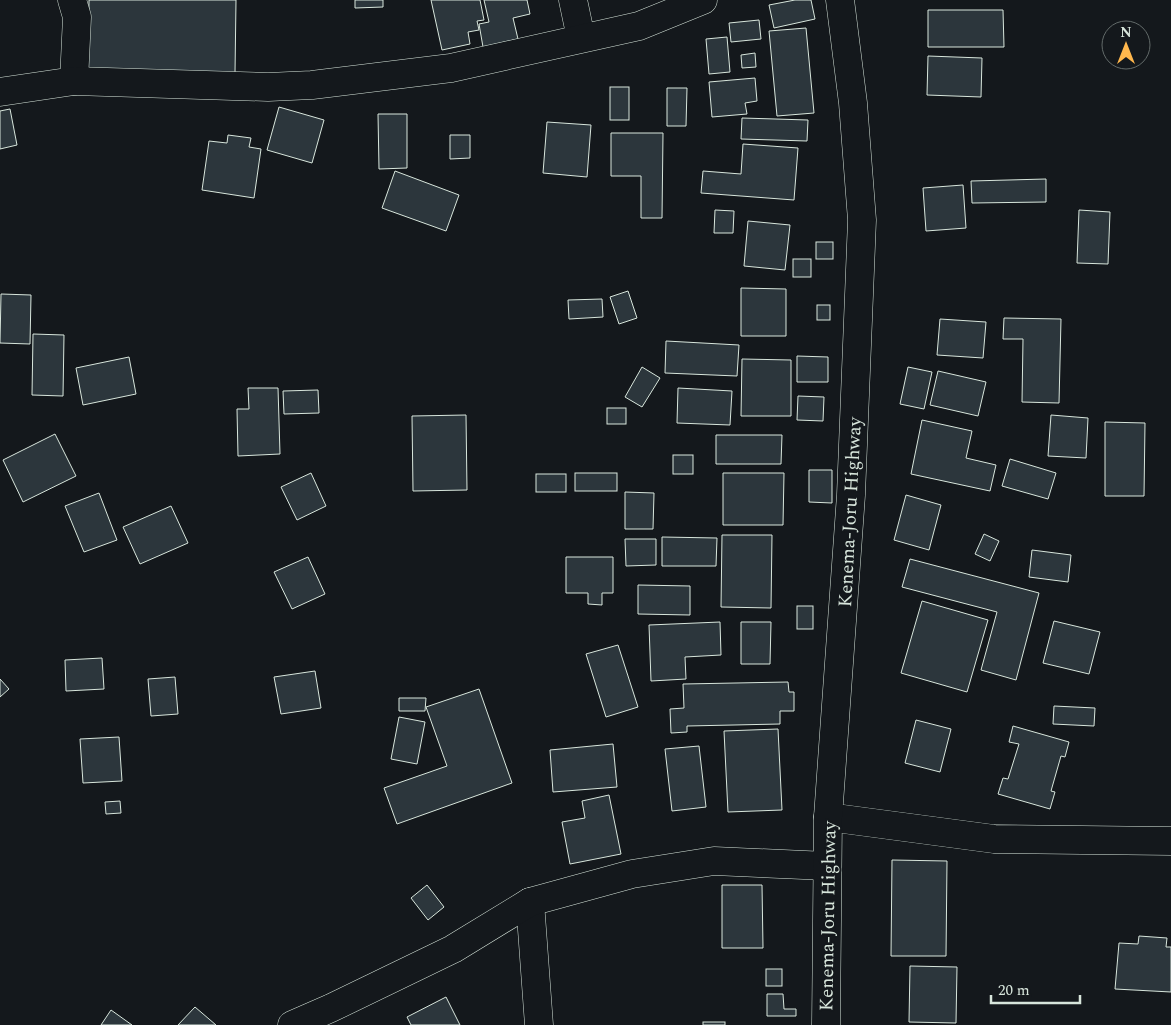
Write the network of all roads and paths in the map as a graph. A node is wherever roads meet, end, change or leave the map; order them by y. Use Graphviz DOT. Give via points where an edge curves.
graph roads {
  1 [pos="72,0"];
  2 [pos="573,0"];
  3 [pos="703,0"];
  4 [pos="840,0"];
  5 [pos="581,38"];
  6 [pos="74,81"];
  7 [pos="0,92"];
  8 [pos="828,817"];
  9 [pos="1171,841"];
  10 [pos="826,866"];
  11 [pos="530,902"];
  12 [pos="292,1025"];
  13 [pos="539,1025"];
  14 [pos="826,1025"];
  1 -- 6 [label="main road" via="77,17"];
  2 -- 5 [label="main road"];
  3 -- 5 [label="main road" via="639,26"];
  4 -- 8 [label="main road, Kenema-Joru Highway" via="853,103 862,220 851,495"];
  5 -- 6 [label="main road" via="451,68 312,85 268,87"];
  6 -- 7 [label="main road"];
  8 -- 9 [label="main road" via="994,838"];
  8 -- 10 [label="main road, Kenema-Joru Highway"];
  10 -- 11 [label="main road" via="714,861 632,874"];
  10 -- 14 [label="main road, Kenema-Joru Highway"];
  11 -- 12 [label="main road" via="453,949"];
  11 -- 13 [label="main road"];
}
